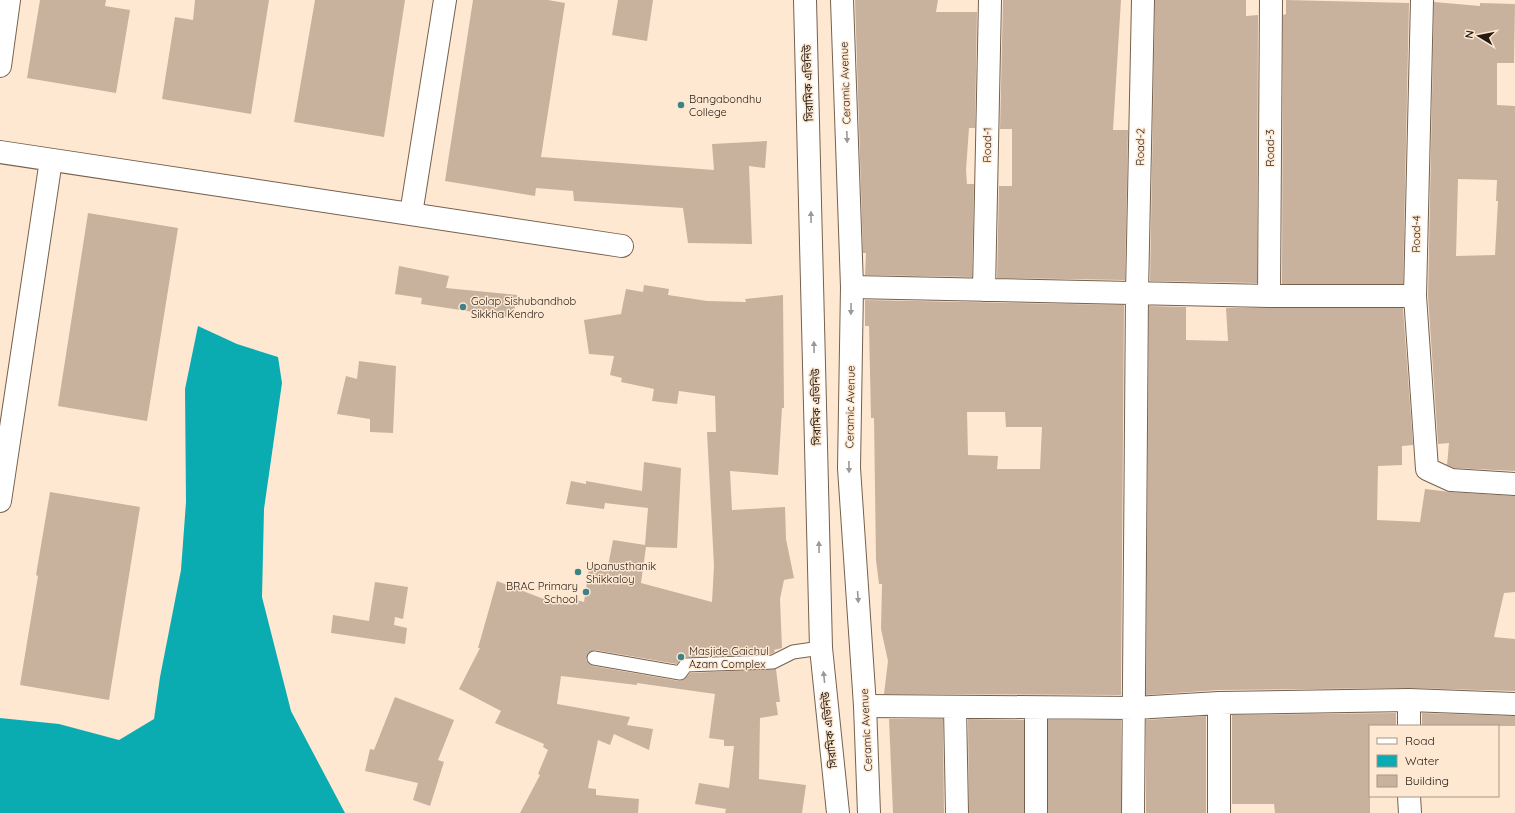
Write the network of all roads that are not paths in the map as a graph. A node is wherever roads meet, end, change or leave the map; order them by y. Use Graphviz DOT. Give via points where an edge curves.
graph roads {
  1 [pos="9,0"];
  2 [pos="445,0"];
  3 [pos="805,0"];
  4 [pos="842,0"];
  5 [pos="990,0"];
  6 [pos="1143,0"];
  7 [pos="1271,0"];
  8 [pos="1422,0"];
  9 [pos="0,66"];
  10 [pos="0,152"];
  11 [pos="51,160"];
  12 [pos="411,214"];
  13 [pos="622,246"];
  14 [pos="852,287"];
  15 [pos="984,290"];
  16 [pos="1137,293"];
  17 [pos="1269,296"];
  18 [pos="1414,296"];
  19 [pos="4,448"];
  20 [pos="1515,484"];
  21 [pos="0,501"];
  22 [pos="822,648"];
  23 [pos="594,658"];
  24 [pos="1409,700"];
  25 [pos="1218,703"];
  26 [pos="1515,704"];
  27 [pos="865,706"];
  28 [pos="955,707"];
  29 [pos="1036,708"];
  30 [pos="1135,708"];
  31 [pos="1409,725"];
  32 [pos="1409,797"];
  33 [pos="838,813"];
  34 [pos="869,813"];
  35 [pos="957,813"];
  36 [pos="1036,813"];
  37 [pos="1134,813"];
  38 [pos="1219,813"];
  39 [pos="1410,813"];
  1 -- 9 [label="street"];
  2 -- 12 [label="street"];
  22 -- 3 [label="street, সিরামিক এভিনিউ, one-way"];
  4 -- 14 [label="street, Ceramic Avenue, one-way"];
  5 -- 15 [label="street, Road-1"];
  6 -- 16 [label="street, Road-2"];
  7 -- 17 [label="street, Road-3"];
  8 -- 18 [label="street, Road-4"];
  10 -- 11 [label="street"];
  11 -- 12 [label="street"];
  11 -- 19 [label="street"];
  12 -- 13 [label="street"];
  14 -- 15 [label="street"];
  14 -- 27 [label="street, Ceramic Avenue, one-way" via="849,468"];
  15 -- 16 [label="street"];
  16 -- 17 [label="street"];
  16 -- 30 [label="street, Road-2"];
  17 -- 18 [label="street"];
  18 -- 20 [label="street, Road-4" via="1428,469 1451,480"];
  19 -- 21 [label="street"];
  22 -- 23 [label="lane" via="793,652 773,662 686,665 680,673"];
  33 -- 22 [label="street, সিরামিক এভিনিউ, one-way"];
  24 -- 25 [label="street"];
  24 -- 26 [label="street"];
  24 -- 31 [label="street"];
  25 -- 30 [label="street"];
  25 -- 38 [label="street"];
  27 -- 28 [label="street"];
  27 -- 34 [label="street, Ceramic Avenue"];
  28 -- 29 [label="street"];
  28 -- 35 [label="street"];
  29 -- 30 [label="street"];
  29 -- 36 [label="street"];
  30 -- 37 [label="street, Road-2"];
  32 -- 39 [label="street"];
}
